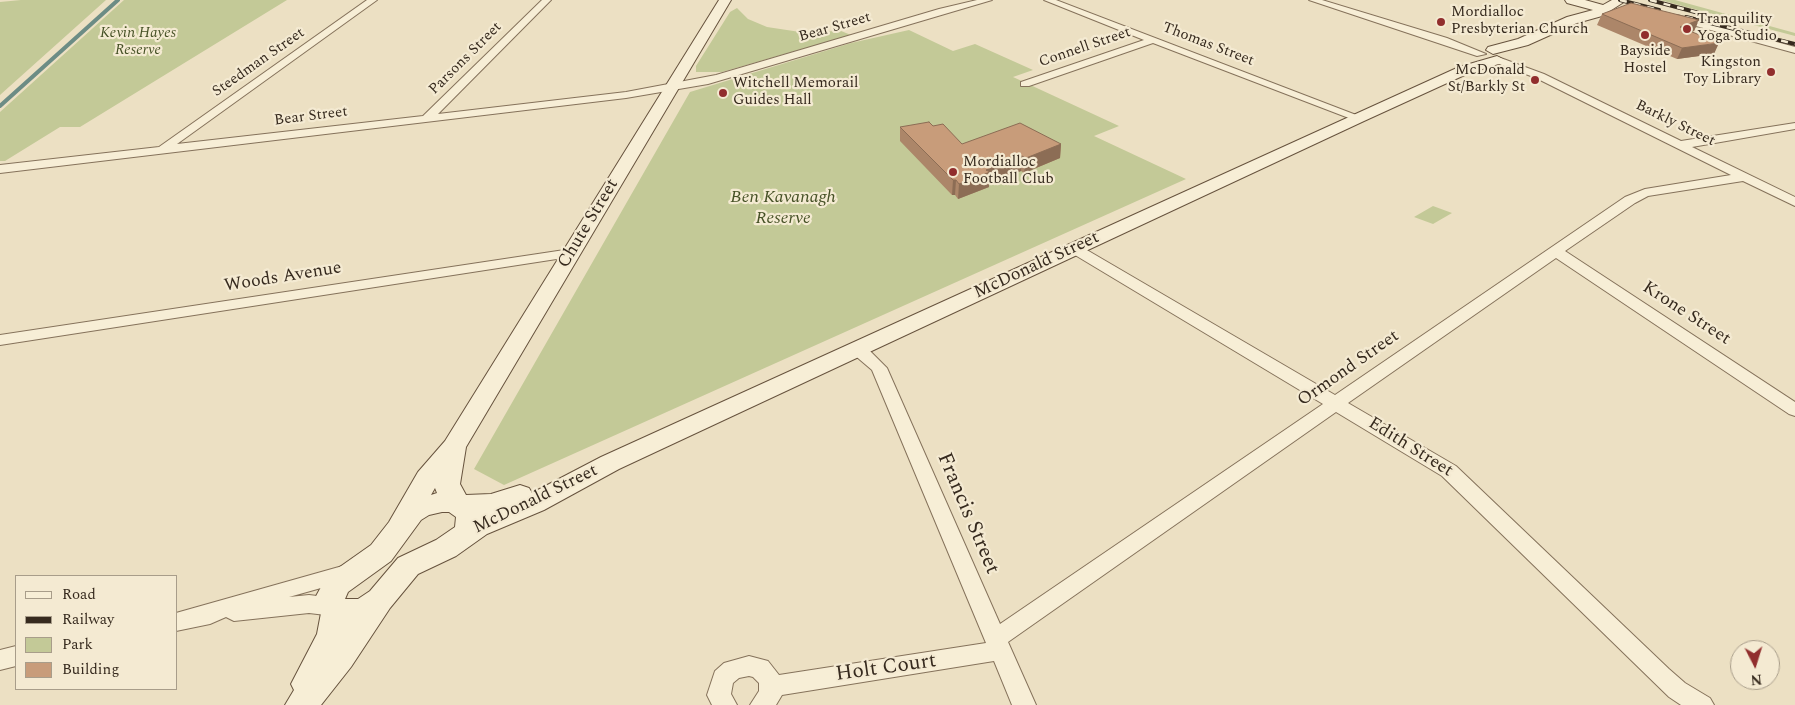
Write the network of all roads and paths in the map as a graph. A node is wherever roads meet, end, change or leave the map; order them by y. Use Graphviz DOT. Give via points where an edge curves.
graph roads {
  1 [pos="373,0"];
  2 [pos="547,0"];
  3 [pos="725,0"];
  4 [pos="988,0"];
  5 [pos="1048,0"];
  6 [pos="1313,0"];
  7 [pos="1571,0"];
  8 [pos="1607,4"];
  9 [pos="1666,15"];
  10 [pos="1154,40"];
  11 [pos="1795,50"];
  12 [pos="1495,55"];
  13 [pos="683,70"];
  14 [pos="722,76"];
  15 [pos="1025,84"];
  16 [pos="670,91"];
  17 [pos="427,118"];
  18 [pos="1358,118"];
  19 [pos="1795,126"];
  20 [pos="1680,145"];
  21 [pos="161,150"];
  22 [pos="0,169"];
  23 [pos="1744,177"];
  24 [pos="1795,202"];
  25 [pos="1075,249"];
  26 [pos="1554,251"];
  27 [pos="572,252"];
  28 [pos="0,340"];
  29 [pos="858,349"];
  30 [pos="1336,403"];
  31 [pos="1795,410"];
  32 [pos="454,447"];
  33 [pos="610,463"];
  34 [pos="459,504"];
  35 [pos="401,525"];
  36 [pos="461,537"];
  37 [pos="364,566"];
  38 [pos="386,591"];
  39 [pos="335,608"];
  40 [pos="199,617"];
  41 [pos="178,622"];
  42 [pos="997,645"];
  43 [pos="15,656"];
  44 [pos="0,660"];
  45 [pos="767,695"];
  46 [pos="299,705"];
  47 [pos="725,705"];
  48 [pos="1024,705"];
  49 [pos="1702,705"];
  1 -- 21 [label="street, Steedman Street"];
  2 -- 17 [label="street, Parsons Street"];
  3 -- 13 [label="street, Chute Street"];
  4 -- 14 [label="street, Bear Street"];
  5 -- 10 [label="street, Thomas Street"];
  6 -- 12 [label="street, Barkly Street"];
  7 -- 8 [label="street"];
  8 -- 12 [label="street, McDonald Street" via="1523,42 1511,52"];
  9 -- 11 [label="street"];
  10 -- 15 [label="street, Connell Street"];
  10 -- 18 [label="street, Thomas Street"];
  12 -- 18 [label="street, McDonald Street"];
  12 -- 20 [label="street, Barkly Street"];
  13 -- 14 [label="street" via="696,75"];
  13 -- 16 [label="street, Chute Street"];
  14 -- 16 [label="street, Bear Street"];
  16 -- 17 [label="street, Bear Street"];
  16 -- 27 [label="street, Chute Street"];
  17 -- 21 [label="street, Bear Street"];
  18 -- 25 [label="street, McDonald Street"];
  19 -- 20 [label="street"];
  20 -- 23 [label="street, Barkly Street"];
  21 -- 22 [label="street, Bear Street"];
  23 -- 24 [label="street, Barkly Street"];
  23 -- 26 [label="street, Ormond Street" via="1638,196"];
  25 -- 29 [label="street, McDonald Street"];
  25 -- 30 [label="street, Edith Street"];
  26 -- 30 [label="street, Ormond Street"];
  26 -- 31 [label="street, Krone Street"];
  27 -- 28 [label="street, Woods Avenue"];
  27 -- 32 [label="street, Chute Street"];
  29 -- 33 [label="street, McDonald Street"];
  29 -- 42 [label="street, Francis Street" via="879,368"];
  30 -- 42 [label="street, Ormond Street"];
  30 -- 49 [label="street, Edith Street" via="1450,471 1661,676"];
  32 -- 34 [label="street, Chute Street" via="448,484 450,493"];
  32 -- 35 [label="street, Chute Street" via="427,479"];
  33 -- 34 [label="street, McDonald Street" via="501,502 478,506"];
  33 -- 36 [label="street, McDonald Street"];
  34 -- 35 [label="street, McDonald Street" via="442,502 421,508 410,513"];
  34 -- 36 [label="street, Chute Street" via="472,519"];
  35 -- 37 [label="street" via="385,549"];
  36 -- 38 [label="street, McDonald Street" via="408,566"];
  37 -- 39 [label="street" via="334,587 330,598"];
  37 -- 40 [label="street"];
  38 -- 39 [label="street" via="372,606 362,611 350,613"];
  38 -- 46 [label="street" via="340,658"];
  39 -- 40 [label="street" via="309,604"];
  39 -- 46 [label="street" via="332,636"];
  40 -- 41 [label="street"];
  42 -- 45 [label="street, Holt Court" via="952,660"];
  42 -- 48 [label="street, Francis Street"];
  43 -- 44 [label="street"];
  45 -- 47 [label="street" via="768,674 760,668 737,668 720,684 719,695"];
}
